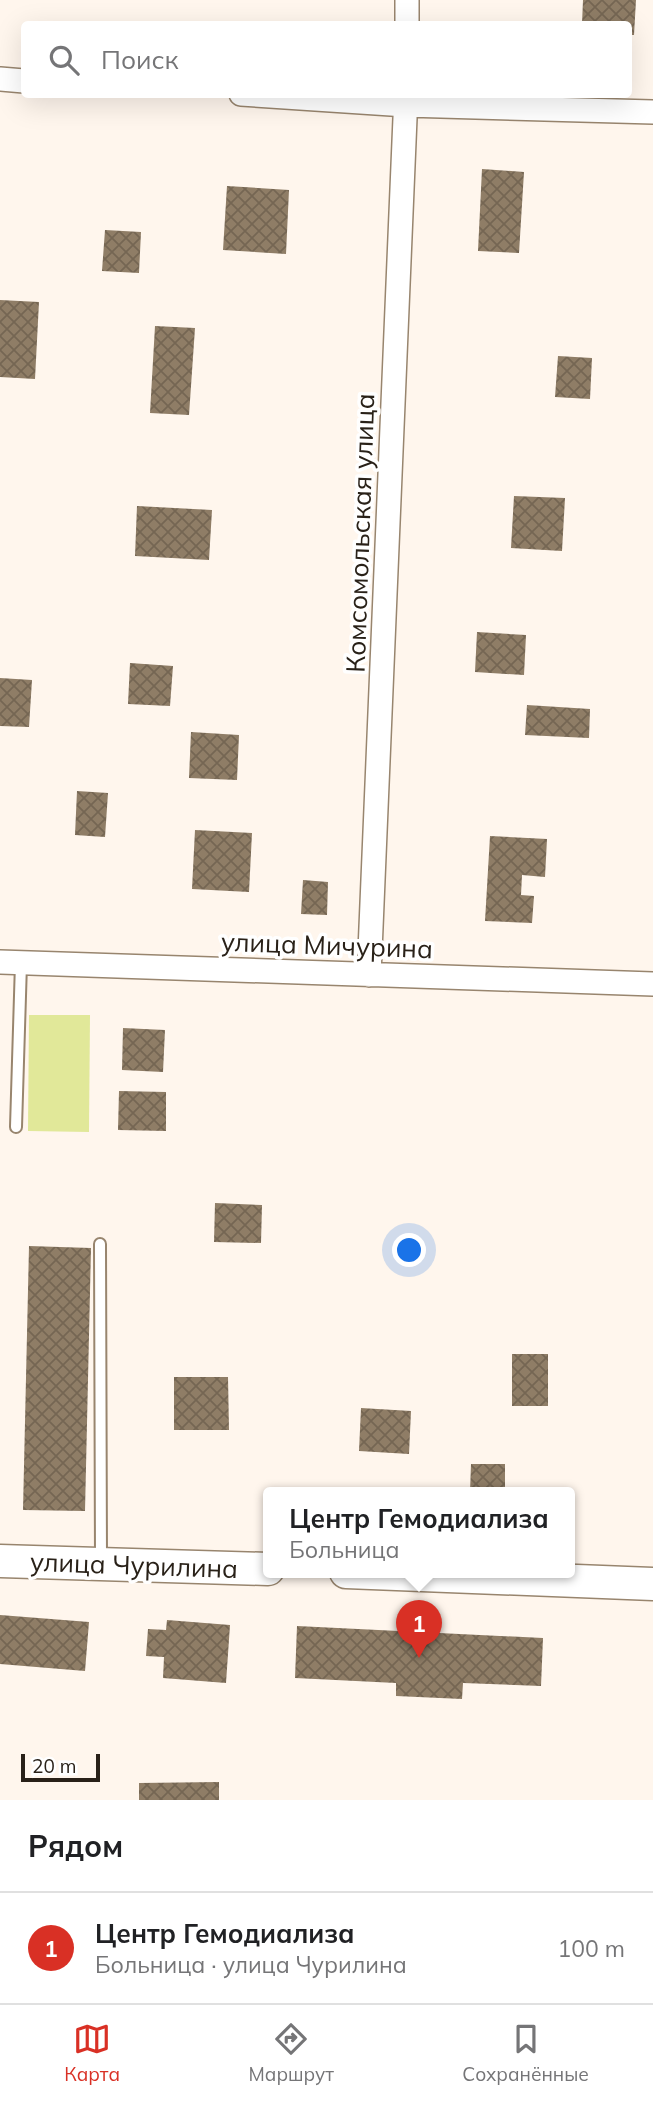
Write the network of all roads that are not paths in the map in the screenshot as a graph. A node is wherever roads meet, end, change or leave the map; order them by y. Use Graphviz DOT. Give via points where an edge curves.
graph roads {
  1 [pos="407,0"];
  2 [pos="407,21"];
  3 [pos="0,79"];
  4 [pos="21,80"];
  5 [pos="351,98"];
  6 [pos="406,100"];
  7 [pos="653,112"];
  8 [pos="10,962"];
  9 [pos="369,975"];
  10 [pos="653,984"];
  11 [pos="16,1127"];
  12 [pos="100,1244"];
  13 [pos="0,1561"];
  14 [pos="101,1563"];
  15 [pos="263,1569"];
  16 [pos="500,1578"];
  17 [pos="653,1584"];
  1 -- 2 [label="street"];
  3 -- 4 [label="street"];
  5 -- 6 [label="street"];
  6 -- 7 [label="street"];
  6 -- 9 [label="street, Комсомольская улица"];
  8 -- 9 [label="street, улица Мичурина"];
  8 -- 11 [label="lane"];
  9 -- 10 [label="street, улица Мичурина"];
  12 -- 14 [label="lane"];
  13 -- 14 [label="street, улица Чурилина"];
  14 -- 15 [label="street, улица Чурилина"];
  16 -- 17 [label="street"];
}
